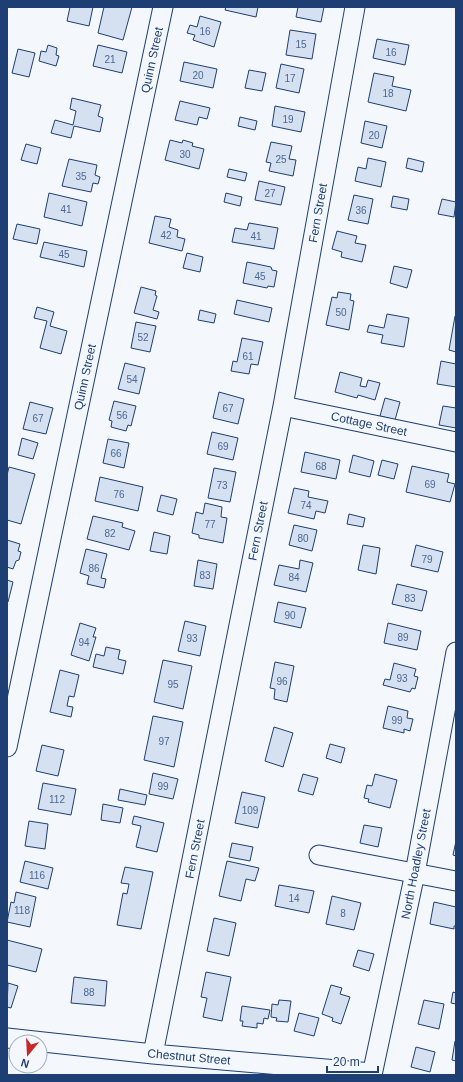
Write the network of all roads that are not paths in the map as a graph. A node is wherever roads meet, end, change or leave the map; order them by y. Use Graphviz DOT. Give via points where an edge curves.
graph roads {
  1 [pos="163,7"];
  2 [pos="355,7"];
  3 [pos="283,406"];
  4 [pos="456,442"];
  5 [pos="456,652"];
  6 [pos="7,747"];
  7 [pos="319,855"];
  8 [pos="415,873"];
  9 [pos="456,881"];
  10 [pos="7,1038"];
  11 [pos="153,1054"];
  12 [pos="372,1074"];
  1 -- 6 [label="street, Quinn Street"];
  2 -- 3 [label="street, Fern Street"];
  3 -- 4 [label="street, Cottage Street"];
  3 -- 11 [label="street, Fern Street"];
  5 -- 8 [label="street, North Hoadley Street"];
  7 -- 8 [label="street"];
  8 -- 9 [label="street"];
  8 -- 12 [label="street, North Hoadley Street"];
  10 -- 11 [label="street, Chestnut Street"];
  11 -- 12 [label="street, Chestnut Street"];
}
